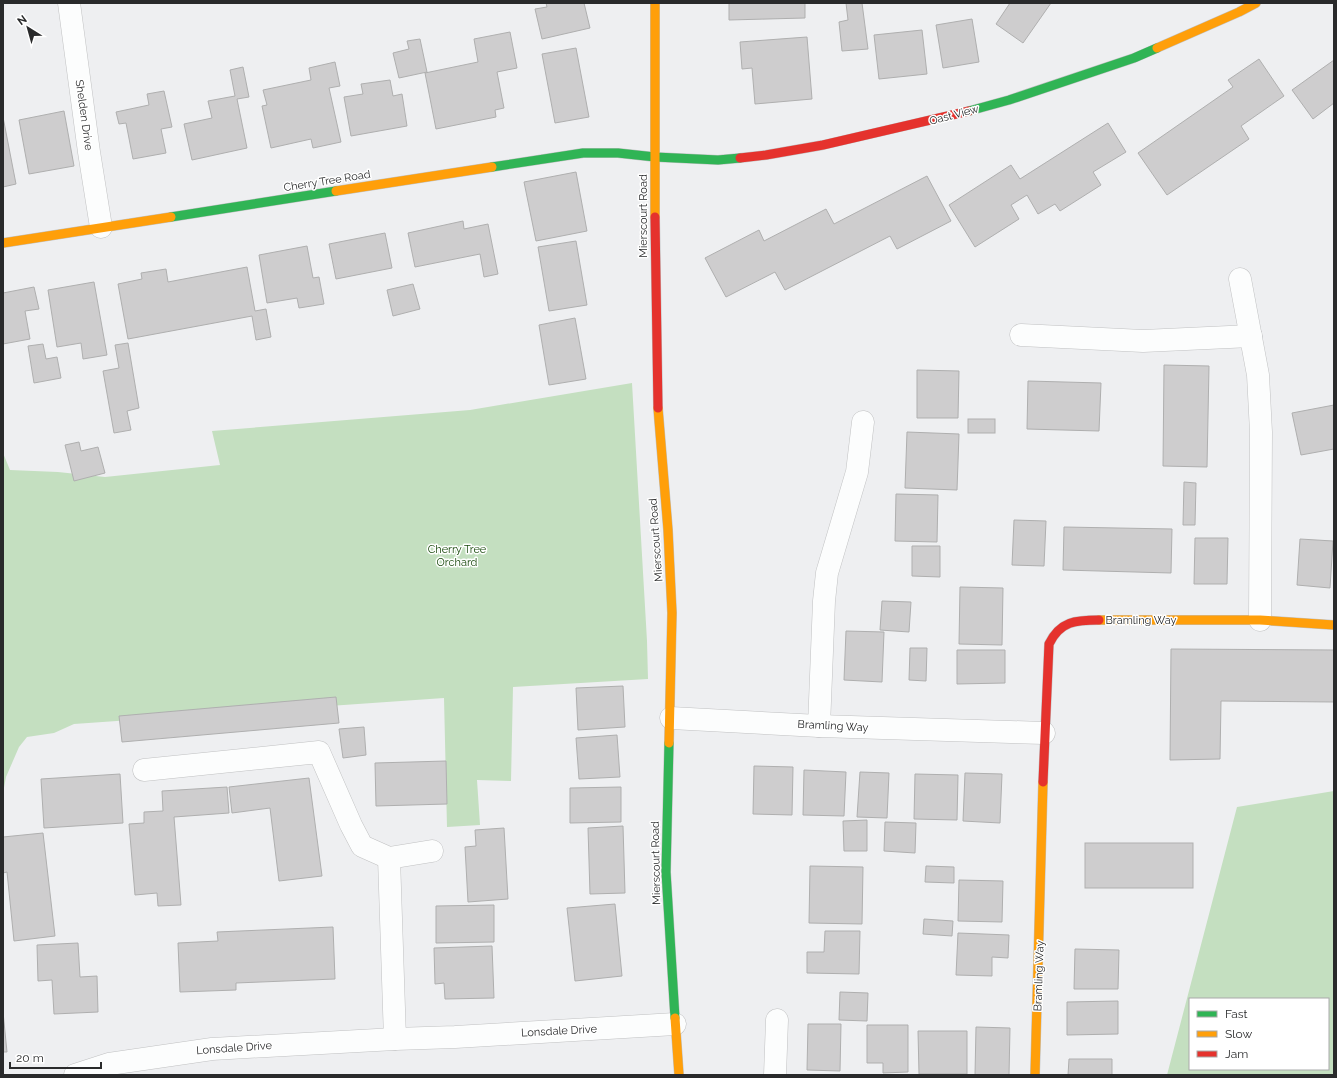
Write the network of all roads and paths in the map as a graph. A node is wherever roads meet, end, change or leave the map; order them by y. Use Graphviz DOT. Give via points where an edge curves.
graph roads {
  1 [pos="69,3"];
  2 [pos="655,3"];
  3 [pos="1243,6"];
  4 [pos="656,157"];
  5 [pos="101,227"];
  6 [pos="3,243"];
  7 [pos="1240,279"];
  8 [pos="1021,335"];
  9 [pos="1251,336"];
  10 [pos="863,422"];
  11 [pos="1260,620"];
  12 [pos="1334,625"];
  13 [pos="671,718"];
  14 [pos="820,726"];
  15 [pos="1044,733"];
  16 [pos="144,770"];
  17 [pos="432,851"];
  18 [pos="389,858"];
  19 [pos="777,1020"];
  20 [pos="675,1024"];
  21 [pos="395,1039"];
  22 [pos="75,1075"];
  23 [pos="679,1075"];
  24 [pos="775,1075"];
  25 [pos="1035,1075"];
  1 -- 5 [label="street, Shelden Drive"];
  2 -- 4 [label="street, Mierscourt Road"];
  3 -- 4 [label="street, Oast View" via="1134,58 960,114 823,145 766,155 718,160"];
  4 -- 5 [label="street, Cherry Tree Road" via="618,152 583,153"];
  4 -- 13 [label="street, Mierscourt Road" via="657,401 672,596"];
  5 -- 6 [label="street, Cherry Tree Road"];
  7 -- 9 [label="street"];
  8 -- 9 [label="street" via="1143,341"];
  9 -- 11 [label="street" via="1258,375 1261,432"];
  10 -- 14 [label="street" via="857,472 827,573 823,609"];
  11 -- 12 [label="street, Bramling Way"];
  11 -- 15 [label="street, Bramling Way" via="1086,620 1061,626 1053,633 1049,644"];
  13 -- 14 [label="street, Bramling Way"];
  13 -- 20 [label="street, Mierscourt Road" via="666,872"];
  14 -- 15 [label="street, Bramling Way"];
  15 -- 25 [label="street, Bramling Way"];
  16 -- 18 [label="street" via="319,752 362,846"];
  17 -- 18 [label="street"];
  18 -- 21 [label="street"];
  19 -- 24 [label="street"];
  20 -- 21 [label="street, Lonsdale Drive" via="455,1038"];
  20 -- 23 [label="street, Mierscourt Road"];
  21 -- 22 [label="street, Lonsdale Drive" via="212,1049 110,1064"];
}
